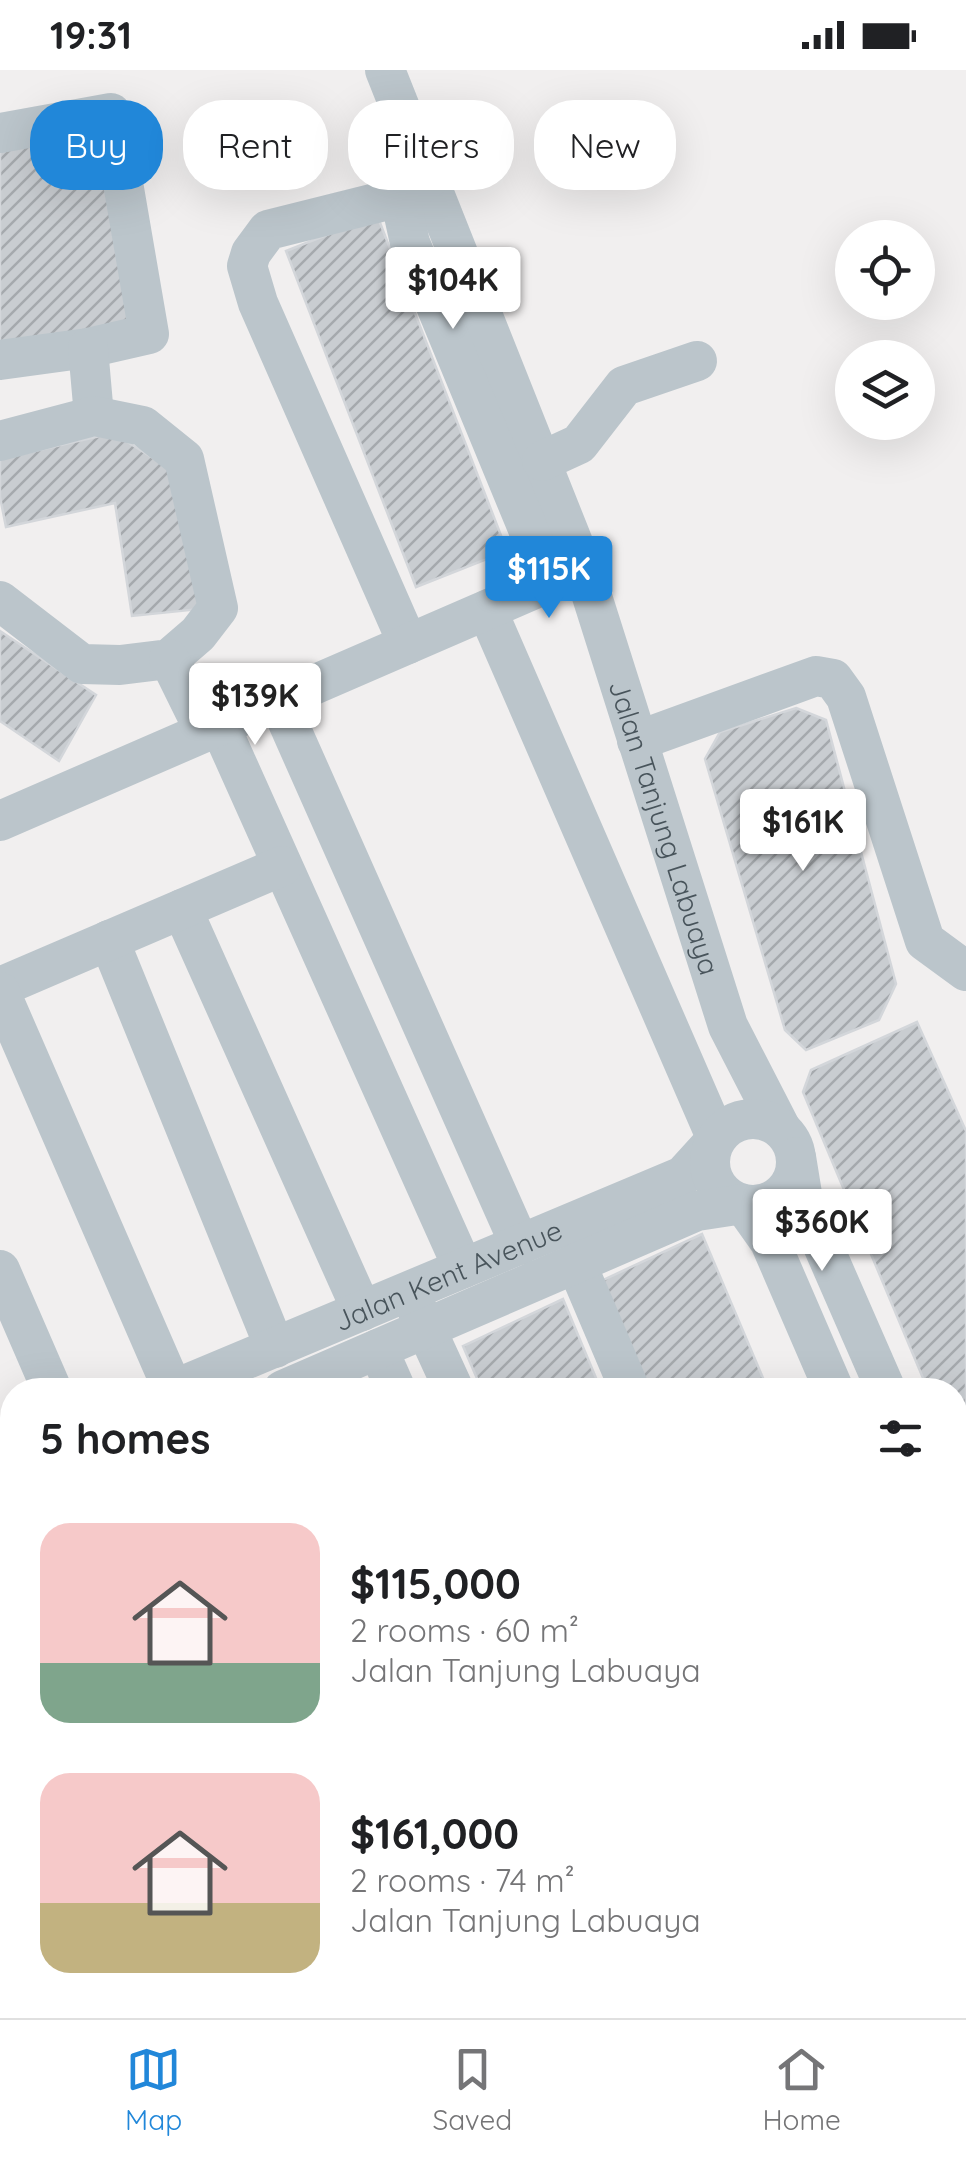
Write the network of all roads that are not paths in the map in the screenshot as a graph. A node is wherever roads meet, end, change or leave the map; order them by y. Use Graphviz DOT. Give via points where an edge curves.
graph roads {
  1 [pos="386,70"];
  2 [pos="393,100"];
  3 [pos="0,133"];
  4 [pos="407,190"];
  5 [pos="414,190"];
  6 [pos="415,190"];
  7 [pos="88,348"];
  8 [pos="0,360"];
  9 [pos="697,361"];
  10 [pos="94,416"];
  11 [pos="0,441"];
  12 [pos="542,461"];
  13 [pos="567,575"];
  14 [pos="0,602"];
  15 [pos="487,610"];
  16 [pos="408,644"];
  17 [pos="169,660"];
  18 [pos="278,700"];
  19 [pos="212,729"];
  20 [pos="637,741"];
  21 [pos="0,820"];
  22 [pos="282,866"];
  23 [pos="182,909"];
  24 [pos="109,940"];
  25 [pos="966,971"];
  26 [pos="0,989"];
  27 [pos="728,1026"];
  28 [pos="720,1135"];
  29 [pos="789,1143"];
  30 [pos="742,1204"];
  31 [pos="520,1245"];
  32 [pos="576,1263"];
  33 [pos="463,1268"];
  34 [pos="0,1270"];
  35 [pos="409,1291"];
  36 [pos="362,1311"];
  37 [pos="425,1328"];
  38 [pos="275,1348"];
  39 [pos="378,1349"];
  40 [pos="47,1378"];
  41 [pos="169,1378"];
  42 [pos="203,1378"];
  43 [pos="311,1378"];
  44 [pos="391,1378"];
  45 [pos="448,1378"];
  46 [pos="625,1378"];
  47 [pos="829,1378"];
  48 [pos="881,1378"];
  1 -- 2 [label="street, Jalan Tanjung Labuaya"];
  3 -- 7 [label="street" via="111,112 148,334"];
  4 -- 16 [label="street" via="268,230 247,266"];
  5 -- 13 [label="street" via="410,243"];
  6 -- 12 [label="street, Jalan Tanjung Labuaya"];
  7 -- 8 [label="street"];
  7 -- 10 [label="street"];
  9 -- 12 [label="street" via="624,386 579,444"];
  10 -- 11 [label="street"];
  10 -- 17 [label="street" via="143,426 184,459 218,608"];
  12 -- 13 [label="street, Jalan Tanjung Labuaya"];
  13 -- 15 [label="street"];
  13 -- 20 [label="street, Jalan Tanjung Labuaya"];
  14 -- 17 [label="street" via="82,664"];
  15 -- 16 [label="street"];
  15 -- 28 [label="street"];
  16 -- 18 [label="street"];
  17 -- 19 [label="street"];
  18 -- 19 [label="street"];
  18 -- 31 [label="street"];
  19 -- 21 [label="street"];
  19 -- 22 [label="street"];
  20 -- 25 [label="street" via="816,676 833,679 846,697 925,941"];
  20 -- 27 [label="street, Jalan Tanjung Labuaya"];
  22 -- 23 [label="street"];
  22 -- 33 [label="street"];
  23 -- 24 [label="street"];
  23 -- 36 [label="street"];
  24 -- 26 [label="street"];
  24 -- 38 [label="street"];
  26 -- 41 [label="street"];
  27 -- 28 [label="street" via="734,1096"];
  27 -- 29 [label="street"];
  28 -- 29 [label="street" via="757,1118"];
  28 -- 30 [label="street" via="709,1165 716,1186"];
  28 -- 31 [label="street, Jalan Kent Avenue" via="683,1176"];
  29 -- 30 [label="street" via="794,1175 785,1191 761,1204"];
  29 -- 48 [label="street" via="804,1200"];
  30 -- 32 [label="street, Jalan Kent Avenue" via="697,1211"];
  30 -- 47 [label="street" via="770,1242"];
  31 -- 33 [label="street, Jalan Kent Avenue"];
  32 -- 37 [label="street, Jalan Kent Avenue"];
  32 -- 46 [label="street"];
  33 -- 35 [label="street, Jalan Kent Avenue"];
  34 -- 40 [label="street"];
  35 -- 36 [label="street, Jalan Kent Avenue"];
  35 -- 37 [label="street"];
  36 -- 38 [label="street, Jalan Kent Avenue"];
  37 -- 39 [label="street, Jalan Kent Avenue"];
  37 -- 45 [label="street"];
  38 -- 42 [label="street, Jalan Kent Avenue"];
  39 -- 43 [label="street, Jalan Kent Avenue"];
  39 -- 44 [label="street"];
}
